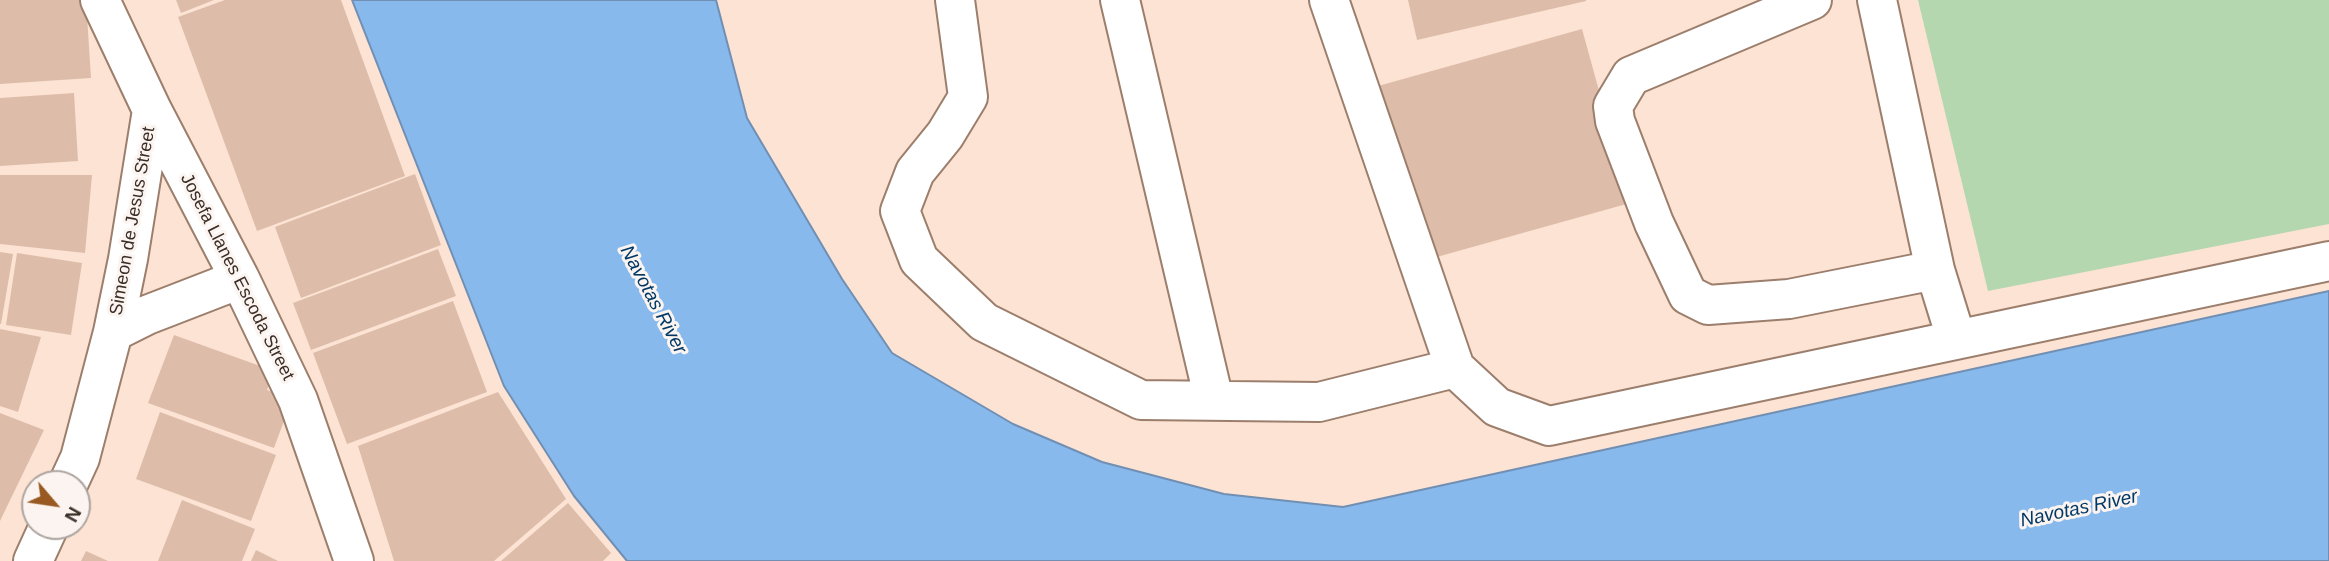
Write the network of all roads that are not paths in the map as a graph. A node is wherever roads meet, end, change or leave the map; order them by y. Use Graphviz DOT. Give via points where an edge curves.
graph roads {
  1 [pos="100,0"];
  2 [pos="955,0"];
  3 [pos="1120,0"];
  4 [pos="1329,0"];
  5 [pos="1812,0"];
  6 [pos="1877,0"];
  7 [pos="152,110"];
  8 [pos="2329,261"];
  9 [pos="1935,270"];
  10 [pos="240,279"];
  11 [pos="113,332"];
  12 [pos="1956,338"];
  13 [pos="1455,368"];
  14 [pos="1214,400"];
  15 [pos="74,470"];
  16 [pos="43,540"];
  17 [pos="33,561"];
  18 [pos="354,561"];
  1 -- 7 [label="street, Josefa Llanes Escoda Street"];
  2 -- 14 [label="street" via="968,97 915,172 900,211 919,260 984,322 1141,400"];
  3 -- 14 [label="street"];
  4 -- 13 [label="street"];
  5 -- 9 [label="street" via="1630,76 1613,106 1615,121 1654,223 1688,295 1708,305 1789,299"];
  6 -- 9 [label="street"];
  7 -- 10 [label="street, Josefa Llanes Escoda Street"];
  7 -- 11 [label="street, Simeon de Jesus Street"];
  8 -- 12 [label="street"];
  9 -- 12 [label="street"];
  10 -- 11 [label="street, Simeon de Jesus Street"];
  10 -- 18 [label="street, Josefa Llanes Escoda Street" via="298,400"];
  11 -- 15 [label="street, Simeon de Jesus Street"];
  12 -- 13 [label="street" via="1549,426 1497,407"];
  13 -- 14 [label="street" via="1319,402"];
  16 -- 17 [label="street"];
}
